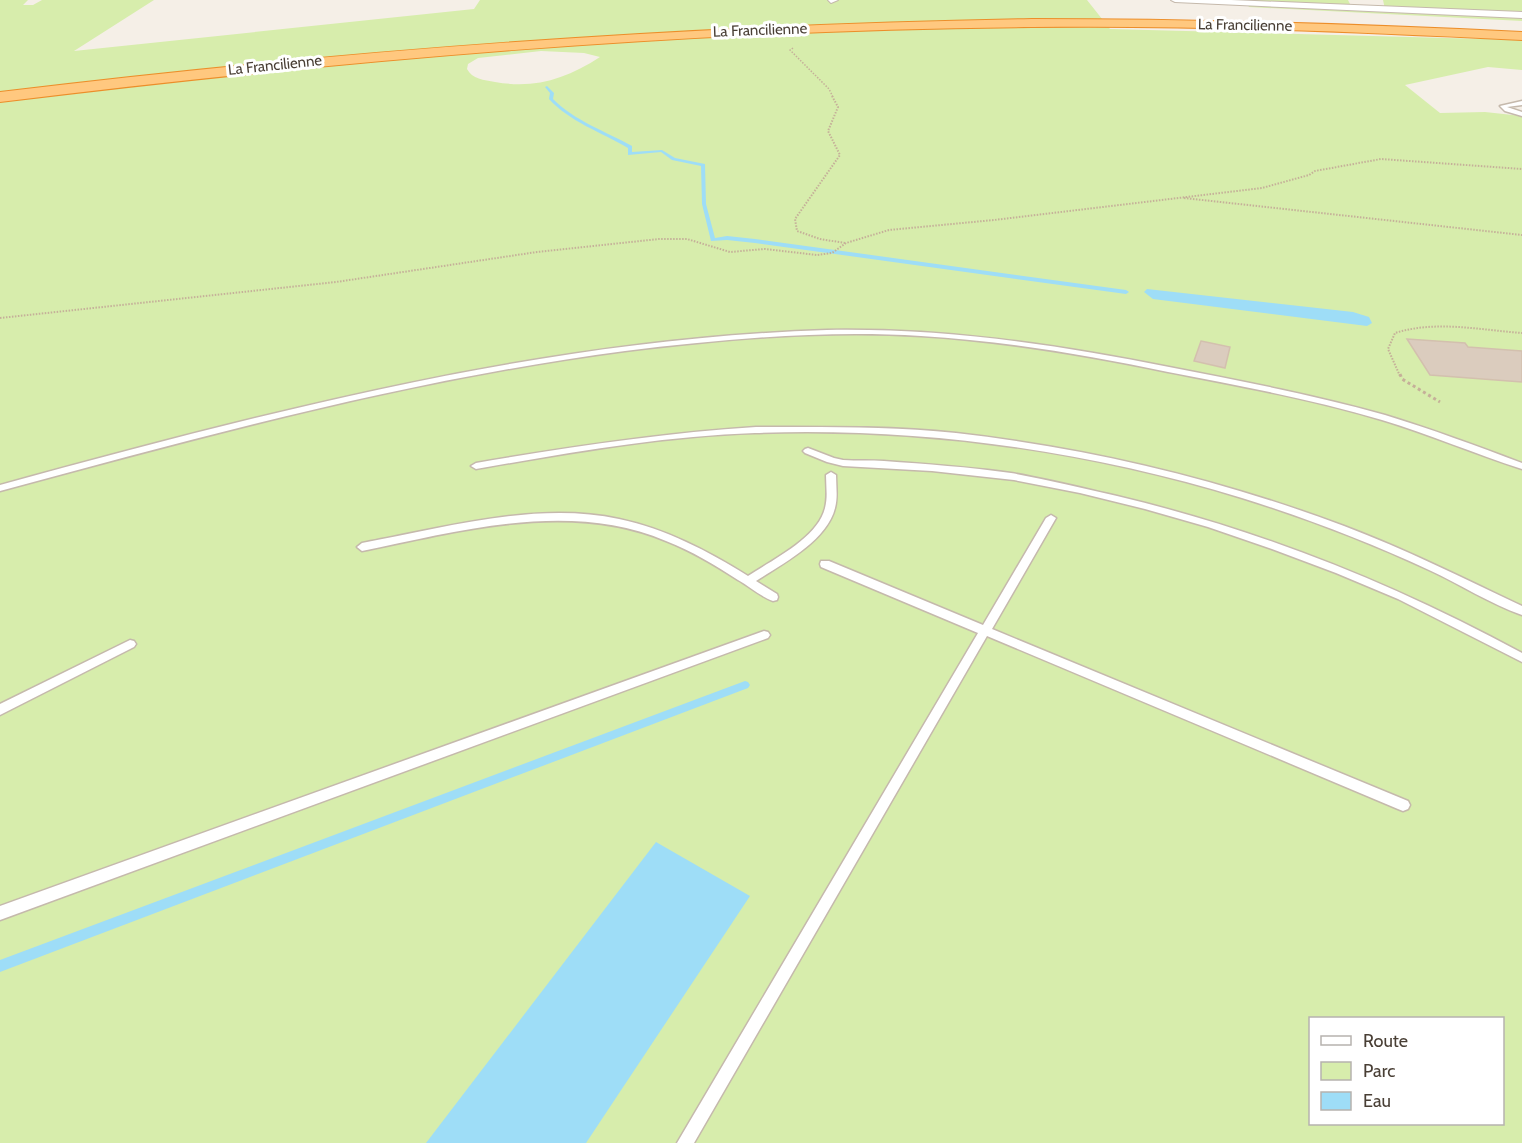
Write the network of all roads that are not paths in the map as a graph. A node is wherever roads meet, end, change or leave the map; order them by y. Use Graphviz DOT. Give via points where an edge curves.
graph roads {
  1 [pos="1175,0"];
  2 [pos="829,4"];
  3 [pos="1017,9"];
  4 [pos="845,11"];
  5 [pos="1522,15"];
  6 [pos="1522,24"];
  7 [pos="1522,36"];
  8 [pos="0,97"];
  9 [pos="1522,103"];
  10 [pos="1522,114"];
  11 [pos="804,332"];
  12 [pos="806,342"];
  13 [pos="808,451"];
  14 [pos="476,466"];
  15 [pos="1522,466"];
  16 [pos="831,475"];
  17 [pos="0,488"];
  18 [pos="1052,518"];
  19 [pos="362,547"];
  20 [pos="825,564"];
  21 [pos="748,581"];
  22 [pos="773,597"];
  23 [pos="1522,611"];
  24 [pos="985,631"];
  25 [pos="764,635"];
  26 [pos="130,644"];
  27 [pos="1522,658"];
  28 [pos="0,710"];
  29 [pos="1403,805"];
  30 [pos="0,913"];
  31 [pos="685,1143"];
  1 -- 5 [label="street"];
  2 -- 4 [label="highway, La Francilienne"];
  3 -- 6 [label="highway, La Francilienne" via="1281,13"];
  7 -- 8 [label="highway, La Francilienne" via="1169,24 809,28 432,50"];
  9 -- 10 [label="lane" via="1503,106"];
  11 -- 12 [label="lane"];
  11 -- 15 [label="lane" via="965,336 1120,359 1360,411"];
  11 -- 17 [label="lane" via="590,352 475,370 358,394"];
  13 -- 27 [label="lane" via="837,462 1013,477 1184,517 1250,537 1390,592"];
  14 -- 23 [label="lane" via="653,438 756,430 908,432 1006,441 1143,466 1246,495 1394,549"];
  16 -- 21 [label="lane" via="829,513 817,531"];
  18 -- 24 [label="lane"];
  19 -- 21 [label="lane" via="530,519 594,518 673,539"];
  20 -- 24 [label="lane"];
  21 -- 22 [label="lane"];
  24 -- 29 [label="lane"];
  24 -- 31 [label="lane"];
  25 -- 30 [label="lane"];
  26 -- 28 [label="lane"];
}
